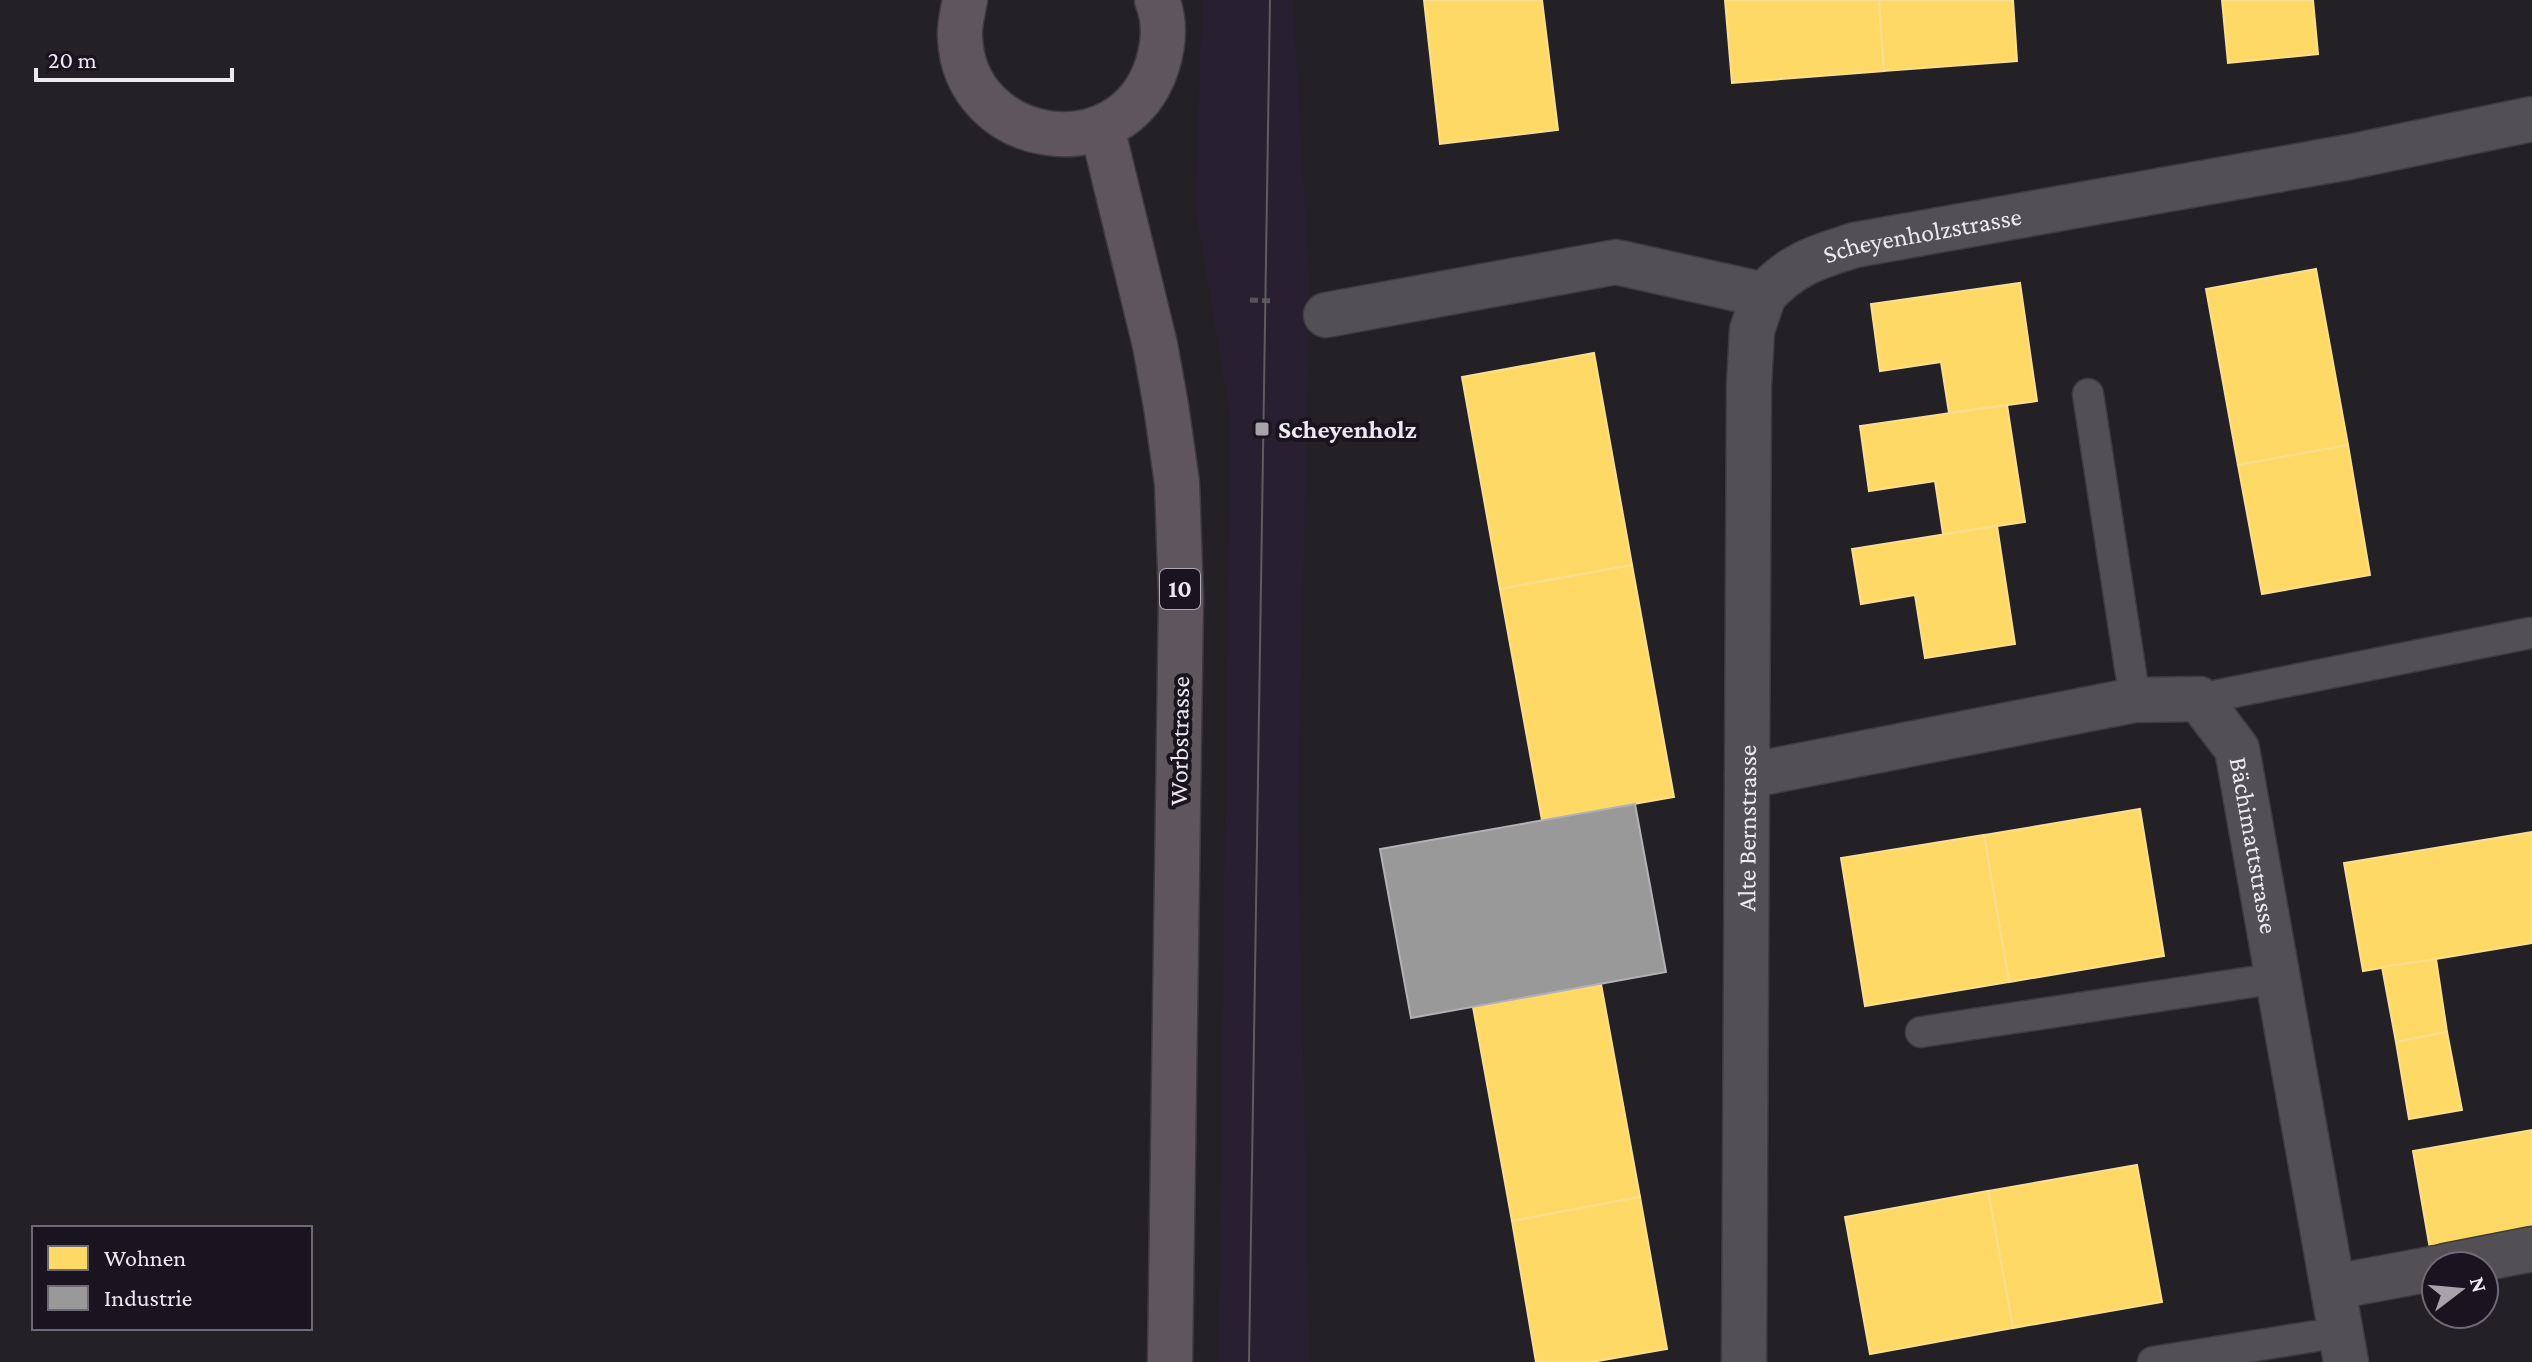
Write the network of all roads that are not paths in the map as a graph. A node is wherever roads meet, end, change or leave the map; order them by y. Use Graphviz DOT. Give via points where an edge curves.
graph roads {
  1 [pos="965,0"];
  2 [pos="1157,0"];
  3 [pos="2532,119"];
  4 [pos="1102,128"];
  5 [pos="1764,295"];
  6 [pos="1326,315"];
  7 [pos="2088,394"];
  8 [pos="2530,633"];
  9 [pos="2199,699"];
  10 [pos="2135,700"];
  11 [pos="1747,776"];
  12 [pos="2278,978"];
  13 [pos="1921,1032"];
  14 [pos="2532,1249"];
  15 [pos="2500,1255"];
  16 [pos="2420,1271"];
  17 [pos="2334,1287"];
  18 [pos="2344,1347"];
  19 [pos="1170,1362"];
  20 [pos="1744,1362"];
  21 [pos="2153,1362"];
  1 -- 4 [label="main road" via="960,37 968,75 991,108 1025,129 1064,136"];
  2 -- 4 [label="main road" via="1163,47 1152,81 1132,109"];
  3 -- 5 [label="street, Scheyenholzstrasse" via="1855,245 1805,261"];
  4 -- 19 [label="main road, Worbstrasse / 10" via="1155,345 1177,483 1181,598"];
  5 -- 6 [label="street" via="1616,262"];
  5 -- 11 [label="street, Alte Bernstrasse" via="1752,330 1749,385"];
  7 -- 10 [label="lane"];
  8 -- 9 [label="lane"];
  9 -- 10 [label="street"];
  9 -- 12 [label="street, Bächimattstrasse" via="2237,749"];
  10 -- 11 [label="street"];
  11 -- 20 [label="street, Alte Bernstrasse"];
  12 -- 13 [label="lane"];
  12 -- 17 [label="street, Bächimattstrasse"];
  14 -- 15 [label="street"];
  16 -- 17 [label="street"];
  17 -- 18 [label="street, Bächimattstrasse"];
  18 -- 21 [label="lane"];
}
